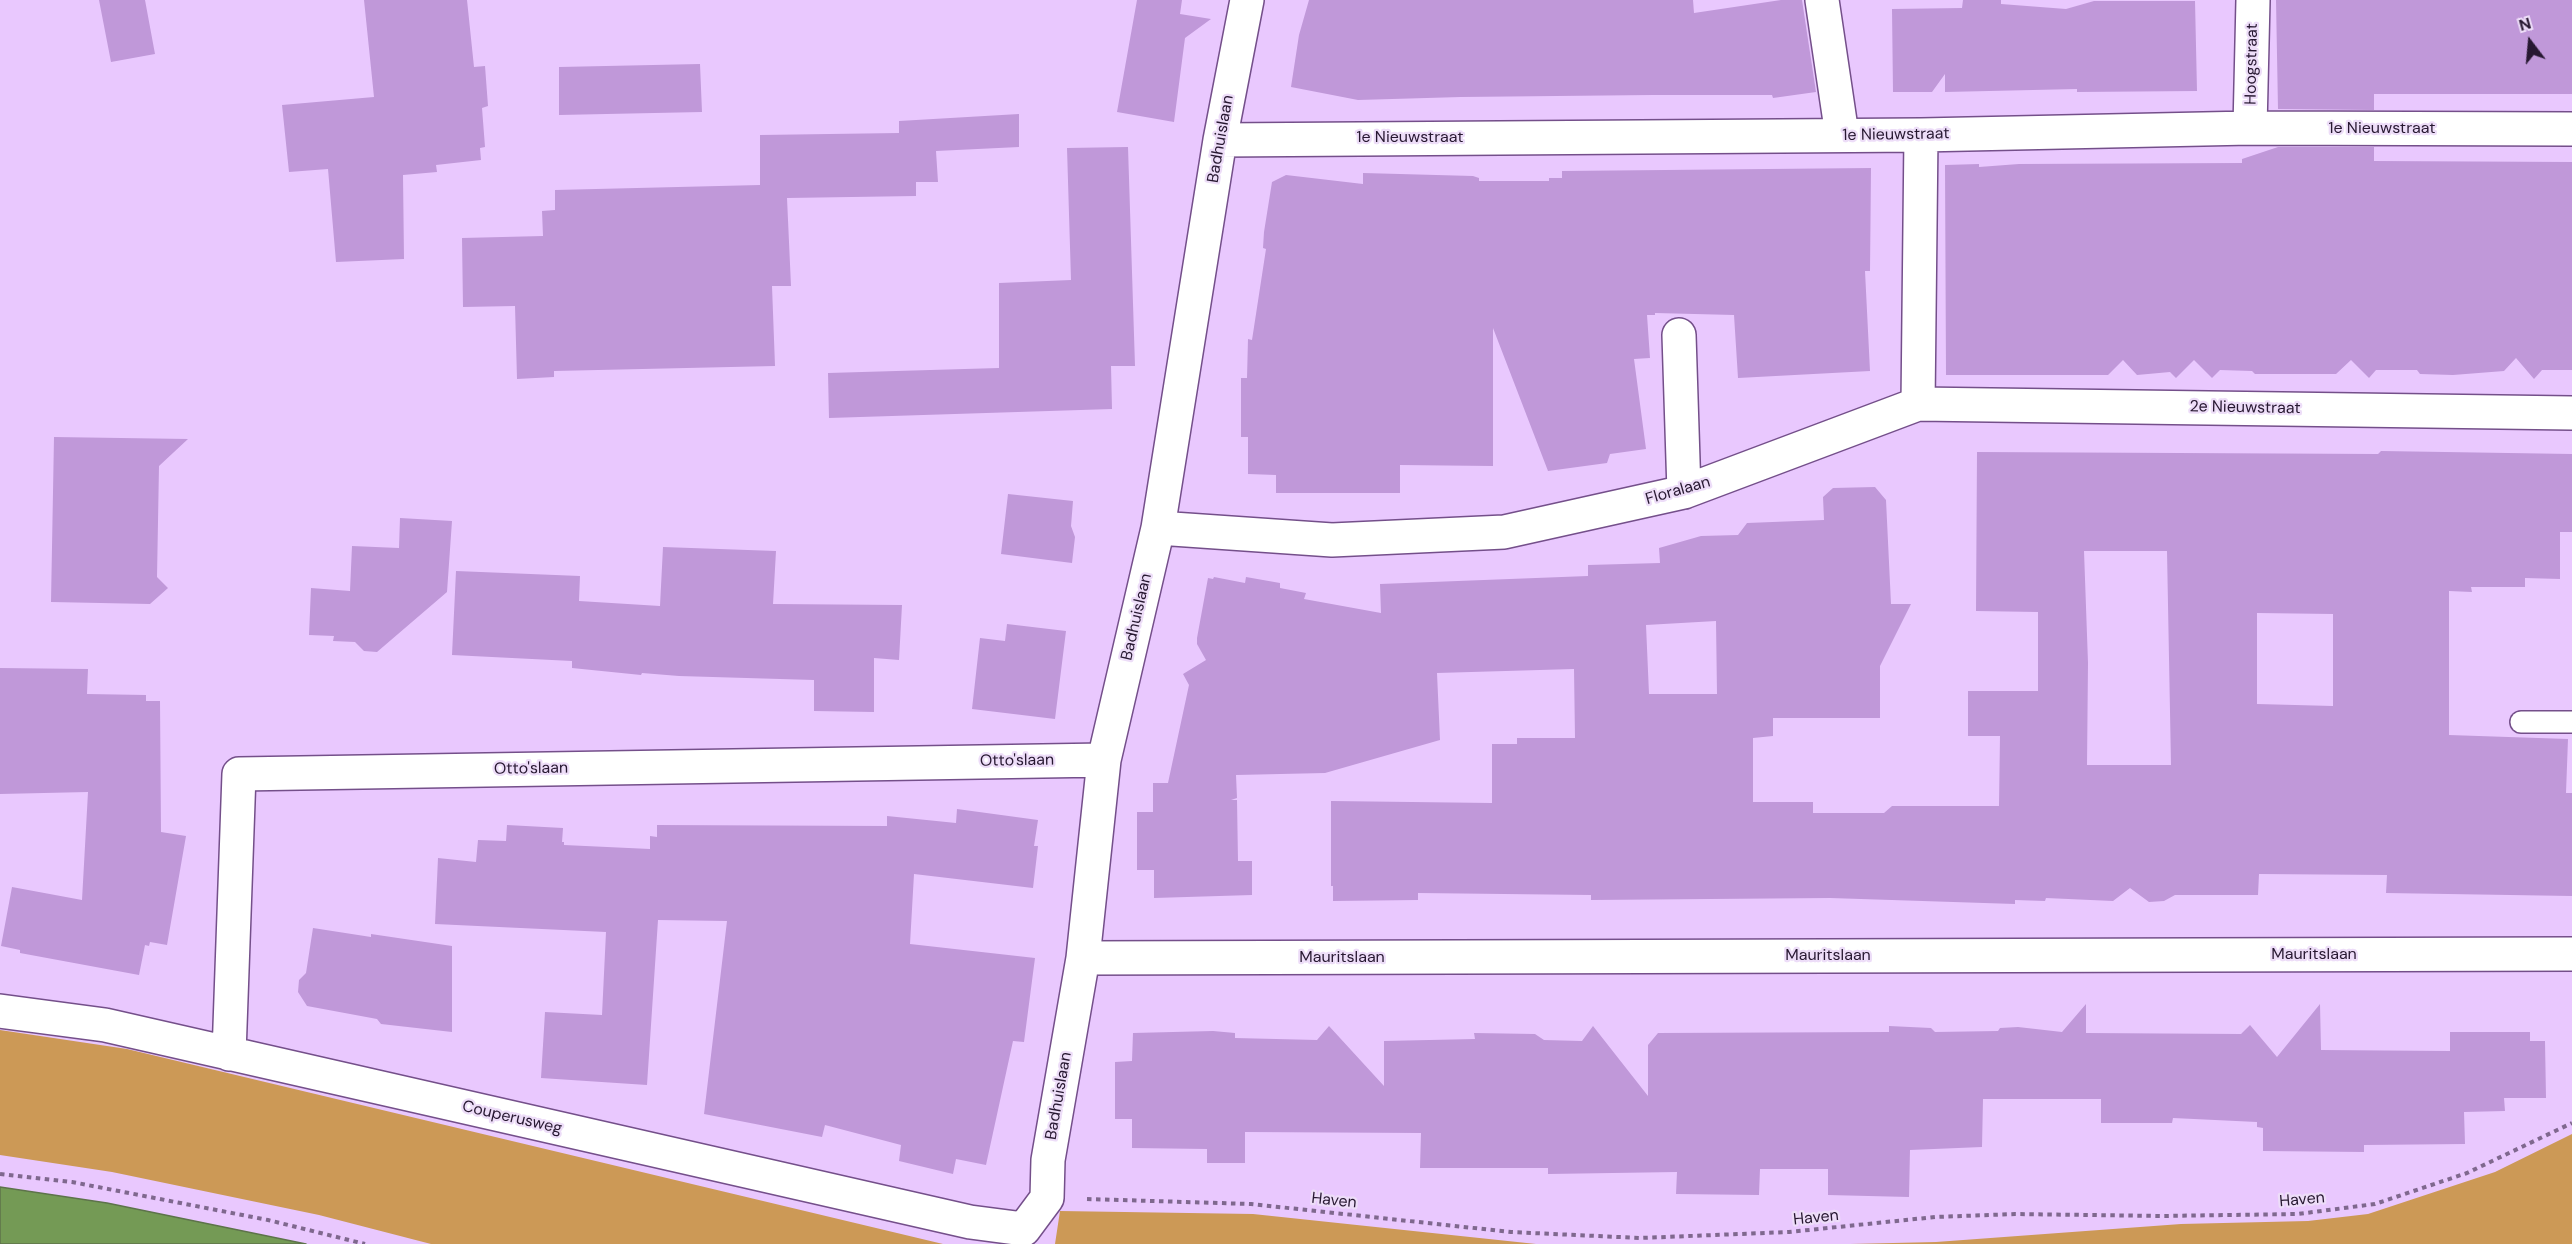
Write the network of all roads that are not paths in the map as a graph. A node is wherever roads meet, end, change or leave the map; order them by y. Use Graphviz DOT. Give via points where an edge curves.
graph roads {
  1 [pos="1247,0"];
  2 [pos="1822,0"];
  3 [pos="2253,0"];
  4 [pos="2250,128"];
  5 [pos="2572,129"];
  6 [pos="1842,135"];
  7 [pos="1921,135"];
  8 [pos="1220,140"];
  9 [pos="1679,335"];
  10 [pos="1918,404"];
  11 [pos="2572,413"];
  12 [pos="1684,492"];
  13 [pos="1158,528"];
  14 [pos="2521,722"];
  15 [pos="2572,722"];
  16 [pos="1104,760"];
  17 [pos="2572,954"];
  18 [pos="1083,958"];
  19 [pos="0,1011"];
  20 [pos="229,1054"];
  21 [pos="1024,1229"];
  1 -- 8 [label="street, Badhuislaan"];
  2 -- 6 [label="street"];
  3 -- 4 [label="street, Hoogstraat"];
  4 -- 5 [label="street, 1e Nieuwstraat"];
  4 -- 7 [label="street, 1e Nieuwstraat"];
  6 -- 7 [label="street, 1e Nieuwstraat"];
  6 -- 8 [label="street, 1e Nieuwstraat"];
  7 -- 10 [label="street"];
  8 -- 13 [label="street, Badhuislaan"];
  9 -- 12 [label="street"];
  10 -- 11 [label="street, 2e Nieuwstraat"];
  10 -- 12 [label="street, Floralaan"];
  12 -- 13 [label="street, Floralaan" via="1504,532 1332,540"];
  13 -- 16 [label="street, Badhuislaan"];
  14 -- 15 [label="lane"];
  16 -- 18 [label="street, Badhuislaan"];
  16 -- 20 [label="street, Otto'slaan" via="239,774"];
  17 -- 18 [label="street, Mauritslaan"];
  18 -- 21 [label="street, Badhuislaan" via="1048,1160 1047,1198"];
  19 -- 20 [label="street, Couperusweg" via="105,1025"];
  20 -- 21 [label="street, Couperusweg" via="970,1222"];
}
